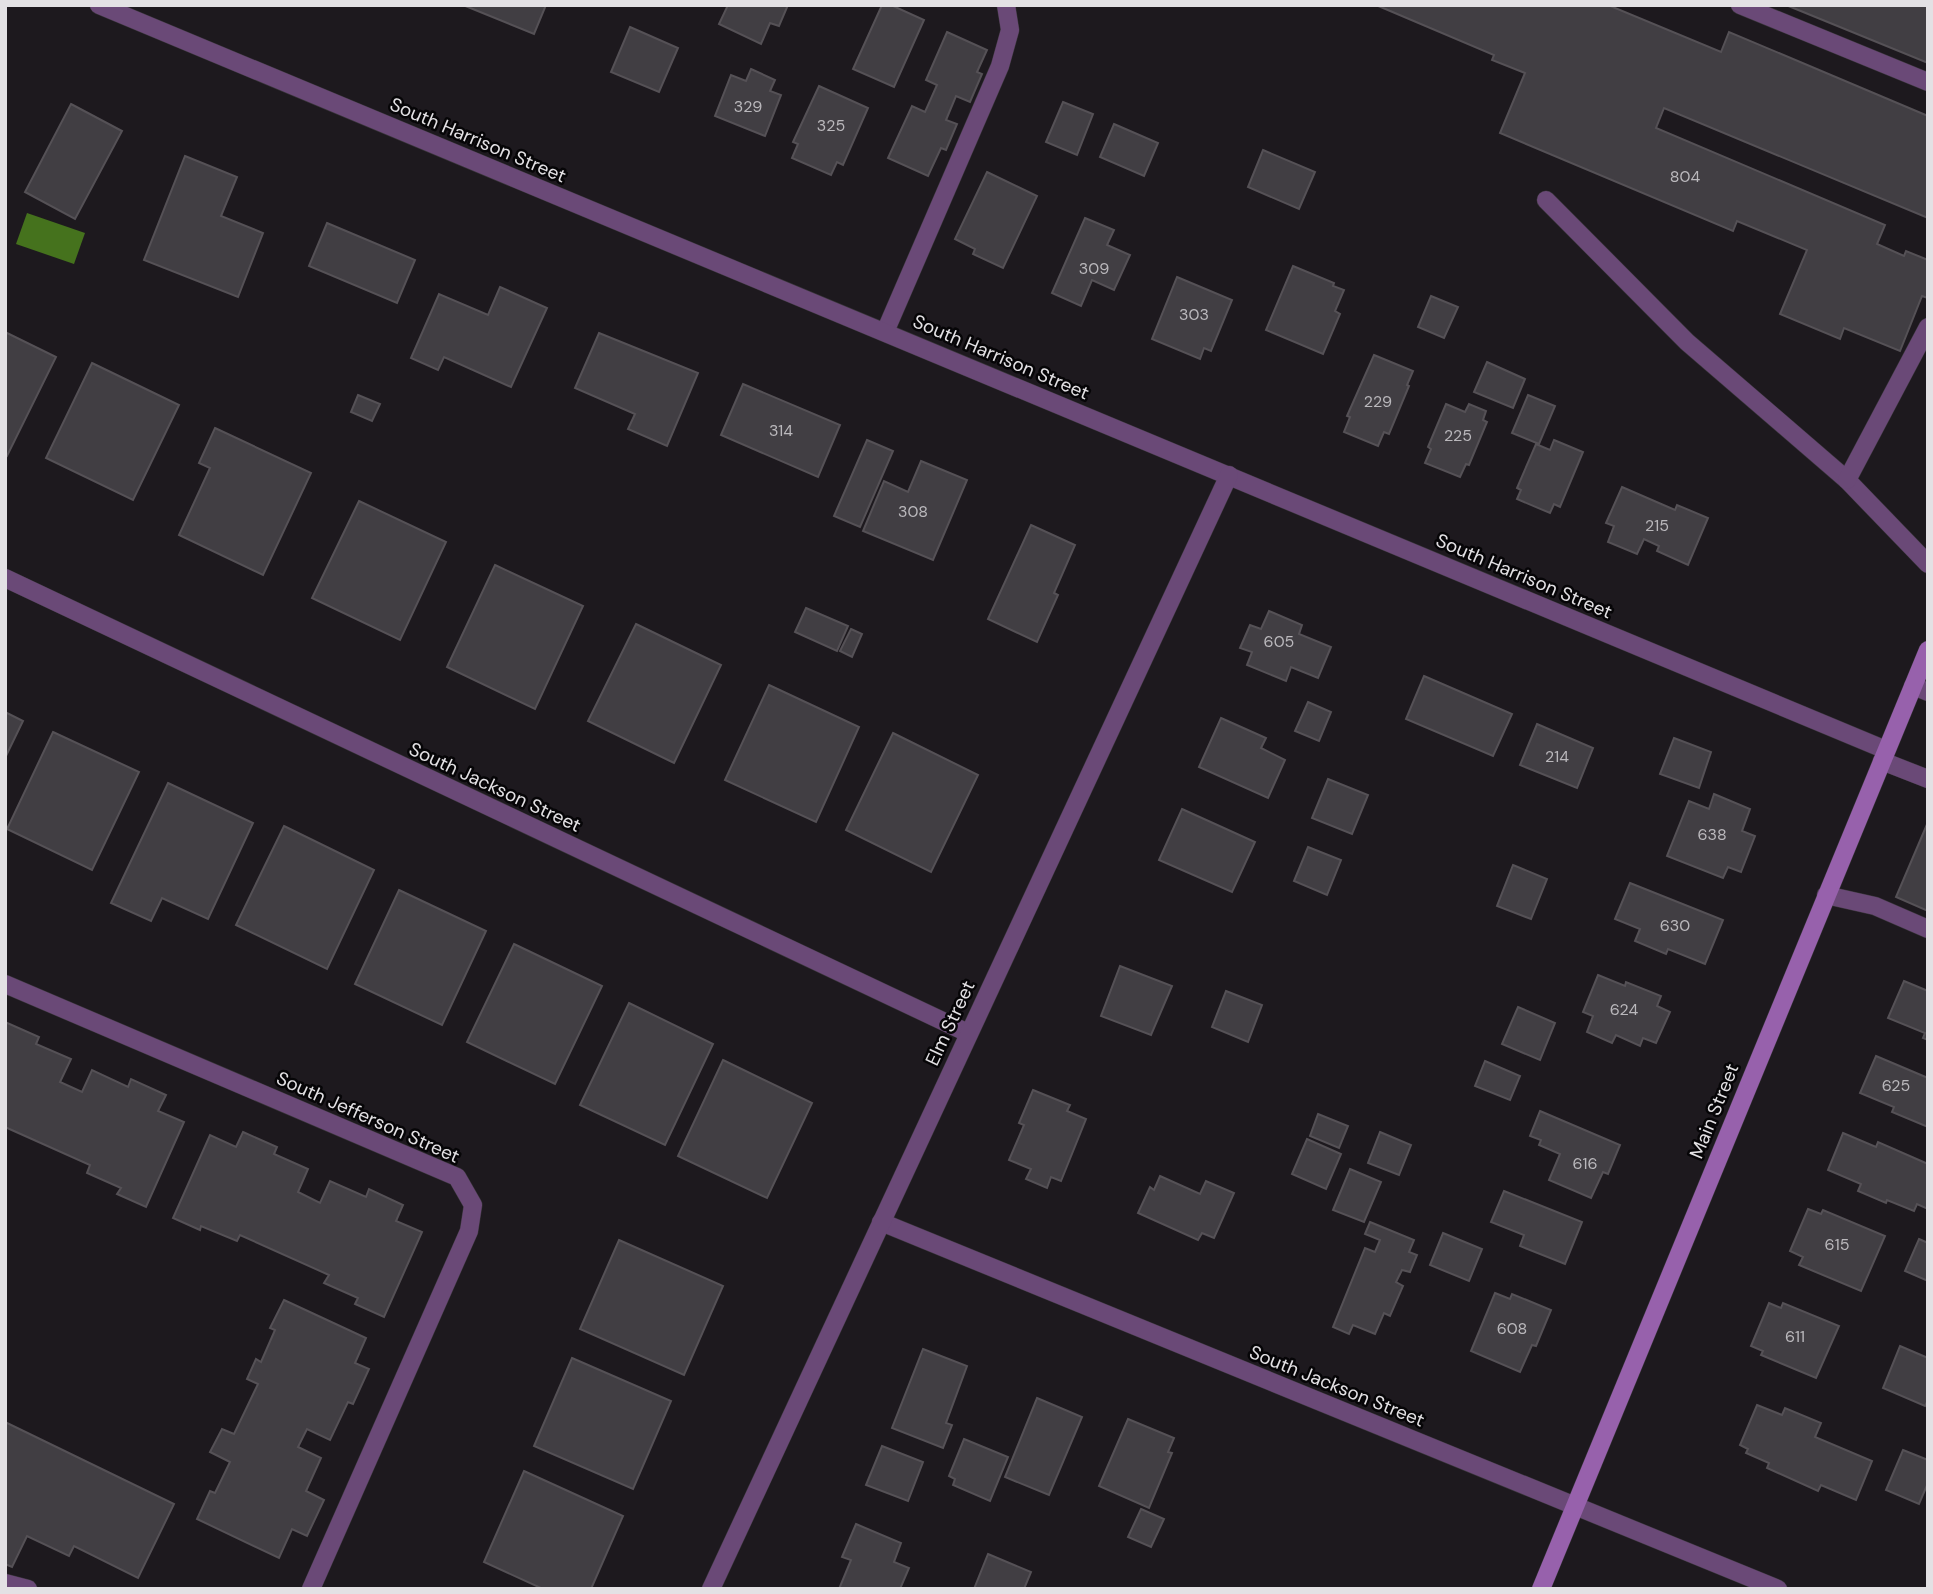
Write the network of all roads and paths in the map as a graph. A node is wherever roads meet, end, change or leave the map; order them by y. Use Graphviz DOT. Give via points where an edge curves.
graph roads {
  1 [pos="99,5"];
  2 [pos="1006,5"];
  3 [pos="1740,5"];
  4 [pos="1928,82"];
  5 [pos="1546,200"];
  6 [pos="1928,327"];
  7 [pos="885,332"];
  8 [pos="1229,475"];
  9 [pos="1847,480"];
  10 [pos="1928,564"];
  11 [pos="5,578"];
  12 [pos="1928,650"];
  13 [pos="1920,689"];
  14 [pos="1884,755"];
  15 [pos="1928,779"];
  16 [pos="1826,895"];
  17 [pos="1928,929"];
  18 [pos="5,984"];
  19 [pos="968,1032"];
  20 [pos="881,1222"];
  21 [pos="1575,1506"];
  22 [pos="5,1583"];
  23 [pos="28,1589"];
  24 [pos="311,1589"];
  25 [pos="711,1589"];
  26 [pos="1541,1589"];
  27 [pos="1778,1589"];
  1 -- 7 [label="street, South Harrison Street"];
  2 -- 7 [label="street" via="1010,30 1000,66"];
  3 -- 4 [label="street"];
  5 -- 9 [label="street" via="1687,342"];
  6 -- 9 [label="street"];
  7 -- 8 [label="street, South Harrison Street"];
  8 -- 14 [label="street, South Harrison Street"];
  8 -- 19 [label="street, Elm Street"];
  9 -- 10 [label="street"];
  11 -- 19 [label="street, South Jackson Street"];
  12 -- 13 [label="main road, Main Street"];
  13 -- 14 [label="main road, Main Street"];
  14 -- 15 [label="street, South Harrison Street"];
  14 -- 16 [label="main road, Main Street"];
  16 -- 17 [label="street" via="1875,906"];
  16 -- 21 [label="main road, Main Street"];
  18 -- 24 [label="street, South Jefferson Street" via="457,1177 473,1205 469,1231"];
  19 -- 20 [label="street, Elm Street"];
  20 -- 21 [label="street, South Jackson Street"];
  20 -- 25 [label="street, Elm Street"];
  21 -- 26 [label="main road, Main Street"];
  21 -- 27 [label="street, South Jackson Street"];
  22 -- 23 [label="street"];
}
